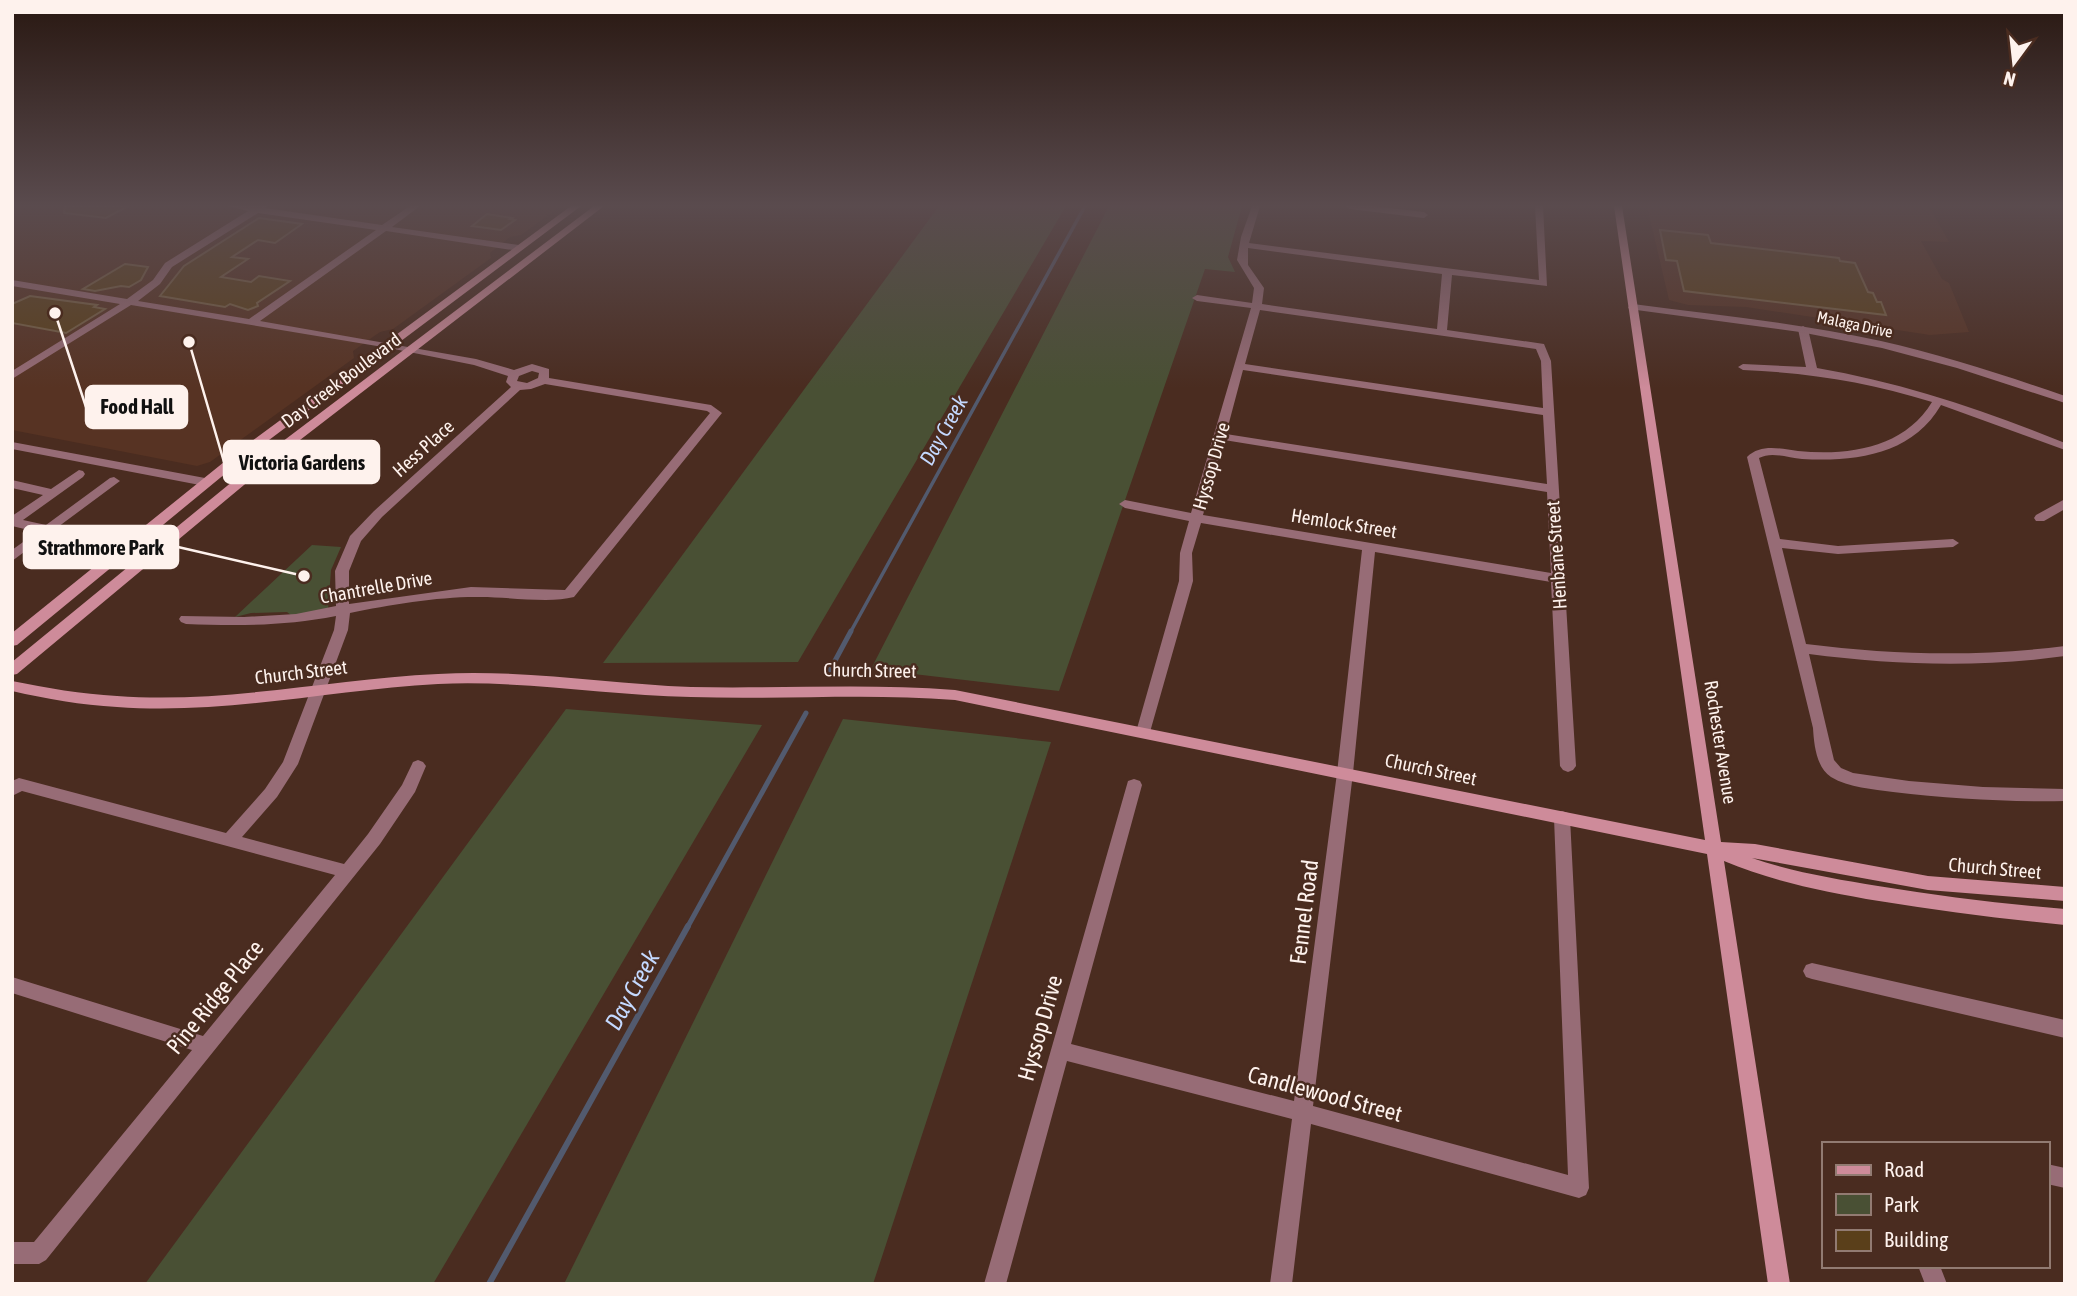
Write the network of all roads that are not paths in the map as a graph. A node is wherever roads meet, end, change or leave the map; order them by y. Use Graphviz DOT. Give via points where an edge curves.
graph roads {
  1 [pos="167,266"];
  2 [pos="330,266"];
  3 [pos="494,266"];
  4 [pos="518,266"];
  5 [pos="522,266"];
  6 [pos="1244,266"];
  7 [pos="1412,266"];
  8 [pos="1543,266"];
  9 [pos="1627,266"];
  10 [pos="1447,271"];
  11 [pos="512,274"];
  12 [pos="12,283"];
  13 [pos="1197,298"];
  14 [pos="129,302"];
  15 [pos="1257,306"];
  16 [pos="1633,307"];
  17 [pos="251,322"];
  18 [pos="1803,329"];
  19 [pos="1442,331"];
  20 [pos="389,345"];
  21 [pos="413,349"];
  22 [pos="1239,366"];
  23 [pos="1743,367"];
  24 [pos="1812,371"];
  25 [pos="514,374"];
  26 [pos="12,376"];
  27 [pos="543,380"];
  28 [pos="517,386"];
  29 [pos="2065,400"];
  30 [pos="1938,401"];
  31 [pos="1548,412"];
  32 [pos="1219,436"];
  33 [pos="12,445"];
  34 [pos="2065,447"];
  35 [pos="79,474"];
  36 [pos="114,481"];
  37 [pos="205,482"];
  38 [pos="12,484"];
  39 [pos="1552,489"];
  40 [pos="53,493"];
  41 [pos="2065,503"];
  42 [pos="1125,504"];
  43 [pos="1196,518"];
  44 [pos="2040,518"];
  45 [pos="13,522"];
  46 [pos="48,530"];
  47 [pos="1776,543"];
  48 [pos="1953,543"];
  49 [pos="1369,547"];
  50 [pos="12,557"];
  51 [pos="1558,579"];
  52 [pos="343,609"];
  53 [pos="186,619"];
  54 [pos="12,642"];
  55 [pos="1800,648"];
  56 [pos="2065,651"];
  57 [pos="12,670"];
  58 [pos="12,686"];
  59 [pos="318,691"];
  60 [pos="1143,732"];
  61 [pos="418,766"];
  62 [pos="1569,766"];
  63 [pos="1345,773"];
  64 [pos="1134,785"];
  65 [pos="15,787"];
  66 [pos="2065,795"];
  67 [pos="1562,818"];
  68 [pos="229,841"];
  69 [pos="1714,849"];
  70 [pos="348,872"];
  71 [pos="2065,894"];
  72 [pos="2065,917"];
  73 [pos="1812,971"];
  74 [pos="12,985"];
  75 [pos="2065,1029"];
  76 [pos="207,1046"];
  77 [pos="1059,1050"];
  78 [pos="1301,1112"];
  79 [pos="12,1253"];
  80 [pos="995,1284"];
  81 [pos="1281,1284"];
  82 [pos="1779,1284"];
  1 -- 14 [label="street" via="154,285"];
  2 -- 17 [label="street"];
  3 -- 20 [label="main road, Day Creek Boulevard"];
  4 -- 11 [label="main road"];
  5 -- 11 [label="main road, Day Creek Boulevard"];
  6 -- 15 [label="street, Hyssop Drive" via="1260,288"];
  7 -- 10 [label="street"];
  8 -- 10 [label="street" via="1544,284"];
  9 -- 16 [label="main road, Rochester Avenue"];
  10 -- 19 [label="street"];
  11 -- 21 [label="main road, Day Creek Boulevard"];
  12 -- 14 [label="street"];
  13 -- 15 [label="street"];
  14 -- 17 [label="street"];
  14 -- 26 [label="street"];
  15 -- 19 [label="street"];
  15 -- 22 [label="street, Hyssop Drive"];
  16 -- 18 [label="street, Malaga Drive"];
  16 -- 69 [label="main road, Rochester Avenue"];
  17 -- 20 [label="street"];
  18 -- 24 [label="street"];
  18 -- 29 [label="street, Malaga Drive" via="1925,355"];
  19 -- 31 [label="street, Henbane Street" via="1540,346 1545,354"];
  20 -- 21 [label="street"];
  20 -- 37 [label="main road, Day Creek Boulevard"];
  21 -- 25 [label="street"];
  21 -- 57 [label="main road, Day Creek Boulevard" via="270,457"];
  22 -- 31 [label="street"];
  22 -- 32 [label="street, Hyssop Drive"];
  23 -- 24 [label="street"];
  24 -- 30 [label="street"];
  25 -- 27 [label="street" via="538,368 547,374"];
  25 -- 28 [label="street" via="511,382"];
  27 -- 28 [label="street"];
  27 -- 52 [label="street, Chantrelle Drive" via="716,413 571,592 557,596 471,592"];
  28 -- 52 [label="street, Hess Place" via="355,539 342,571"];
  30 -- 34 [label="street"];
  30 -- 47 [label="street" via="1931,417 1914,433 1885,447 1824,456 1757,453 1753,464"];
  31 -- 39 [label="street, Henbane Street"];
  32 -- 39 [label="street"];
  32 -- 43 [label="street, Hyssop Drive"];
  33 -- 37 [label="street"];
  35 -- 40 [label="street"];
  36 -- 46 [label="street"];
  37 -- 54 [label="main road, Day Creek Boulevard"];
  38 -- 40 [label="street"];
  39 -- 51 [label="street, Henbane Street"];
  40 -- 45 [label="street"];
  41 -- 44 [label="street"];
  42 -- 43 [label="street, Hemlock Street"];
  43 -- 49 [label="street, Hemlock Street"];
  43 -- 60 [label="street, Hyssop Drive" via="1185,562 1186,581"];
  45 -- 46 [label="street"];
  46 -- 50 [label="street"];
  47 -- 48 [label="street" via="1838,550"];
  47 -- 55 [label="street"];
  49 -- 51 [label="street, Hemlock Street"];
  49 -- 63 [label="street, Fennel Road"];
  51 -- 62 [label="street, Henbane Street"];
  52 -- 53 [label="street, Chantrelle Drive" via="285,620"];
  52 -- 59 [label="street, Hess Place" via="340,632"];
  55 -- 56 [label="street" via="1960,659"];
  55 -- 66 [label="street" via="1822,750 1837,773 1861,781 1930,789"];
  58 -- 59 [label="main road, Church Street" via="91,701 142,704 235,701"];
  59 -- 60 [label="main road, Church Street" via="490,678 690,691 909,691 1001,702"];
  59 -- 68 [label="street, Hess Place" via="290,764"];
  60 -- 63 [label="main road, Church Street"];
  61 -- 70 [label="street, Pine Ridge Place" via="409,788"];
  63 -- 67 [label="main road, Church Street"];
  63 -- 78 [label="street, Fennel Road"];
  64 -- 77 [label="street, Hyssop Drive"];
  65 -- 68 [label="street"];
  67 -- 69 [label="main road, Church Street"];
  67 -- 78 [label="street, Candlewood Street" via="1579,1188"];
  68 -- 70 [label="street"];
  69 -- 71 [label="main road, Church Street" via="1755,851 1928,883"];
  69 -- 72 [label="main road, Church Street" via="1758,869 1836,886"];
  69 -- 82 [label="main road, Rochester Avenue"];
  70 -- 76 [label="street, Pine Ridge Place"];
  73 -- 75 [label="street"];
  74 -- 76 [label="street"];
  76 -- 79 [label="street, Pine Ridge Place" via="39,1253"];
  77 -- 78 [label="street, Candlewood Street"];
  77 -- 80 [label="street, Hyssop Drive"];
  78 -- 81 [label="street, Fennel Road"];
}
